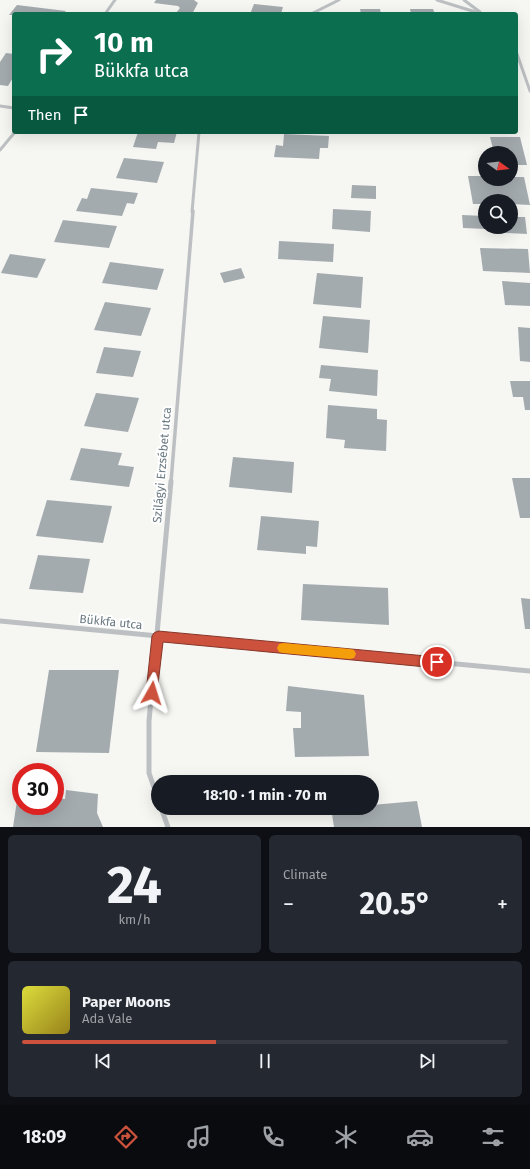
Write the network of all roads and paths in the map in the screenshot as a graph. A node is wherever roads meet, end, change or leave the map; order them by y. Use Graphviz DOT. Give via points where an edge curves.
graph roads {
  1 [pos="116,0"];
  2 [pos="339,0"];
  3 [pos="452,0"];
  4 [pos="464,0"];
  5 [pos="107,12"];
  6 [pos="315,12"];
  7 [pos="476,12"];
  8 [pos="479,12"];
  9 [pos="518,57"];
  10 [pos="530,91"];
  11 [pos="0,106"];
  12 [pos="12,108"];
  13 [pos="12,134"];
  14 [pos="199,134"];
  15 [pos="0,150"];
  16 [pos="0,621"];
  17 [pos="158,636"];
  18 [pos="530,671"];
  19 [pos="151,779"];
  20 [pos="164,815"];
  21 [pos="168,827"];
  1 -- 5 [label="street"];
  2 -- 6 [label="street"];
  3 -- 7 [label="street" via="437,0"];
  4 -- 8 [label="street"];
  9 -- 10 [label="street"];
  11 -- 12 [label="street"];
  13 -- 15 [label="street"];
  14 -- 17 [label="street, Szilágyi Erzsébet utca"];
  16 -- 17 [label="street, Bükkfa utca"];
  17 -- 18 [label="street, Bükkfa utca"];
  17 -- 19 [label="street, Szilágyi Erzsébet utca" via="149,721"];
  20 -- 21 [label="street"];
}
